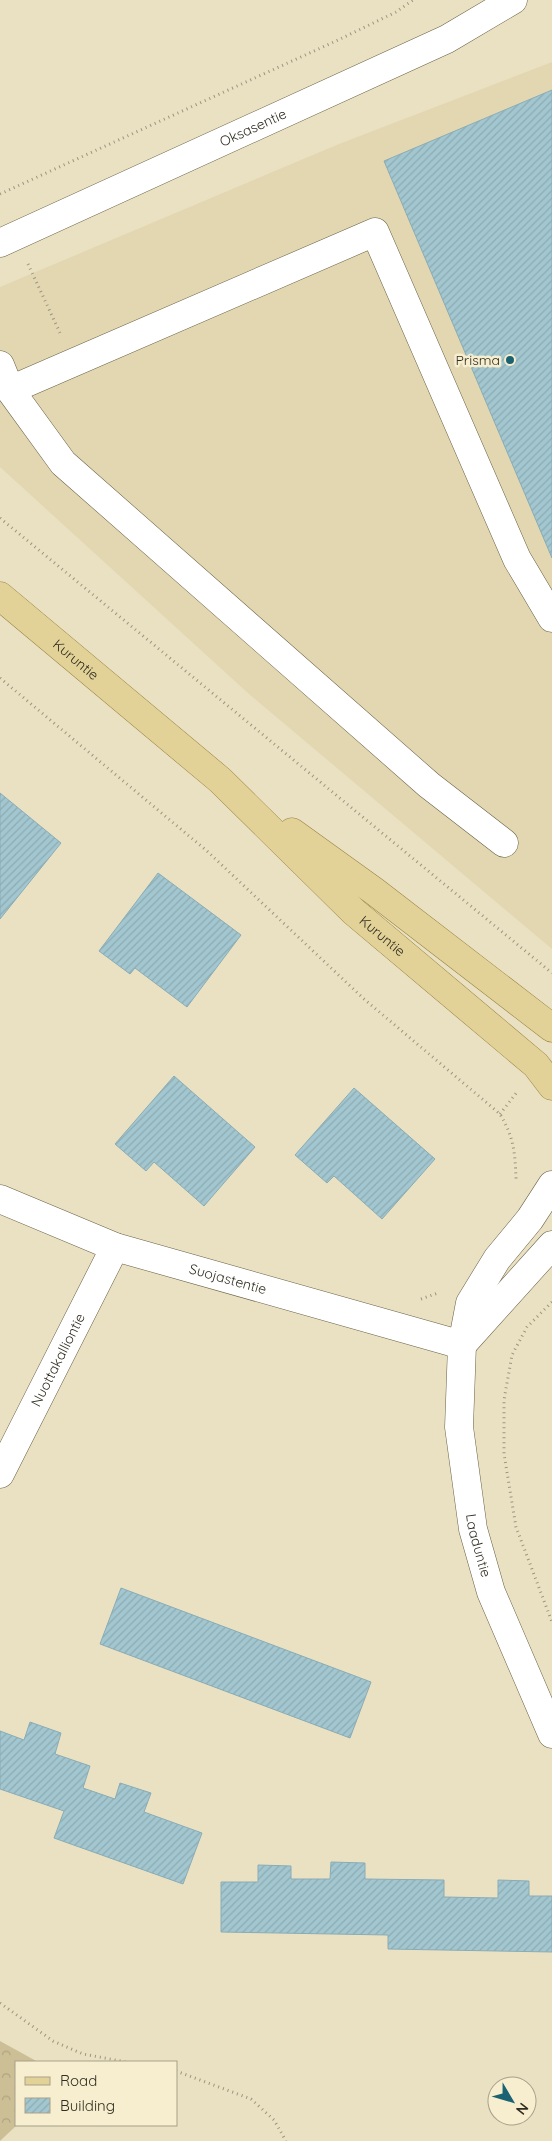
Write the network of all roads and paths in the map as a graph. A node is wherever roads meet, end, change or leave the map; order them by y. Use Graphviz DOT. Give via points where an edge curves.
graph roads {
  1 [pos="413,0"];
  2 [pos="507,2"];
  3 [pos="0,194"];
  4 [pos="7,239"];
  5 [pos="73,361"];
  6 [pos="0,365"];
  7 [pos="10,390"];
  8 [pos="0,518"];
  9 [pos="0,596"];
  10 [pos="552,618"];
  11 [pos="0,678"];
  12 [pos="220,780"];
  13 [pos="504,843"];
  14 [pos="552,973"];
  15 [pos="552,1028"];
  16 [pos="552,1086"];
  17 [pos="552,1184"];
  18 [pos="0,1199"];
  19 [pos="530,1219"];
  20 [pos="552,1245"];
  21 [pos="115,1247"];
  22 [pos="442,1289"];
  23 [pos="412,1301"];
  24 [pos="552,1302"];
  25 [pos="462,1344"];
  26 [pos="0,1474"];
  27 [pos="552,1622"];
  28 [pos="552,1734"];
  29 [pos="0,2003"];
  30 [pos="121,2061"];
  31 [pos="178,2073"];
  32 [pos="286,2141"];
  1 -- 3 [label="path" via="396,12 336,41"];
  2 -- 4 [label="street, Oksasentie" via="447,39"];
  4 -- 5 [label="path"];
  5 -- 7 [label="street"];
  5 -- 10 [label="street" via="375,232 517,559"];
  6 -- 7 [label="street"];
  7 -- 13 [label="street" via="63,462 429,785"];
  8 -- 14 [label="path"];
  9 -- 12 [label="main road, Kuruntie"];
  11 -- 19 [label="path" via="207,852 364,999 500,1114 512,1134 516,1153 516,1180 511,1200"];
  12 -- 15 [label="main road, Kuruntie" via="374,891"];
  12 -- 16 [label="main road, Kuruntie" via="354,912 536,1065"];
  17 -- 19 [label="street, Laaduntie"];
  18 -- 21 [label="street, Suojastentie"];
  19 -- 25 [label="street, Laaduntie" via="498,1259 470,1303"];
  20 -- 25 [label="street"];
  21 -- 25 [label="street, Suojastentie"];
  21 -- 26 [label="street, Nuottakalliontie"];
  22 -- 23 [label="path" via="435,1295"];
  24 -- 27 [label="path" via="527,1327 512,1354 504,1400 504,1454 516,1527"];
  25 -- 28 [label="street, Laaduntie" via="458,1427 473,1529 490,1592"];
  29 -- 30 [label="path" via="53,2041 83,2054"];
  31 -- 32 [label="path" via="251,2099 274,2120"];
}
